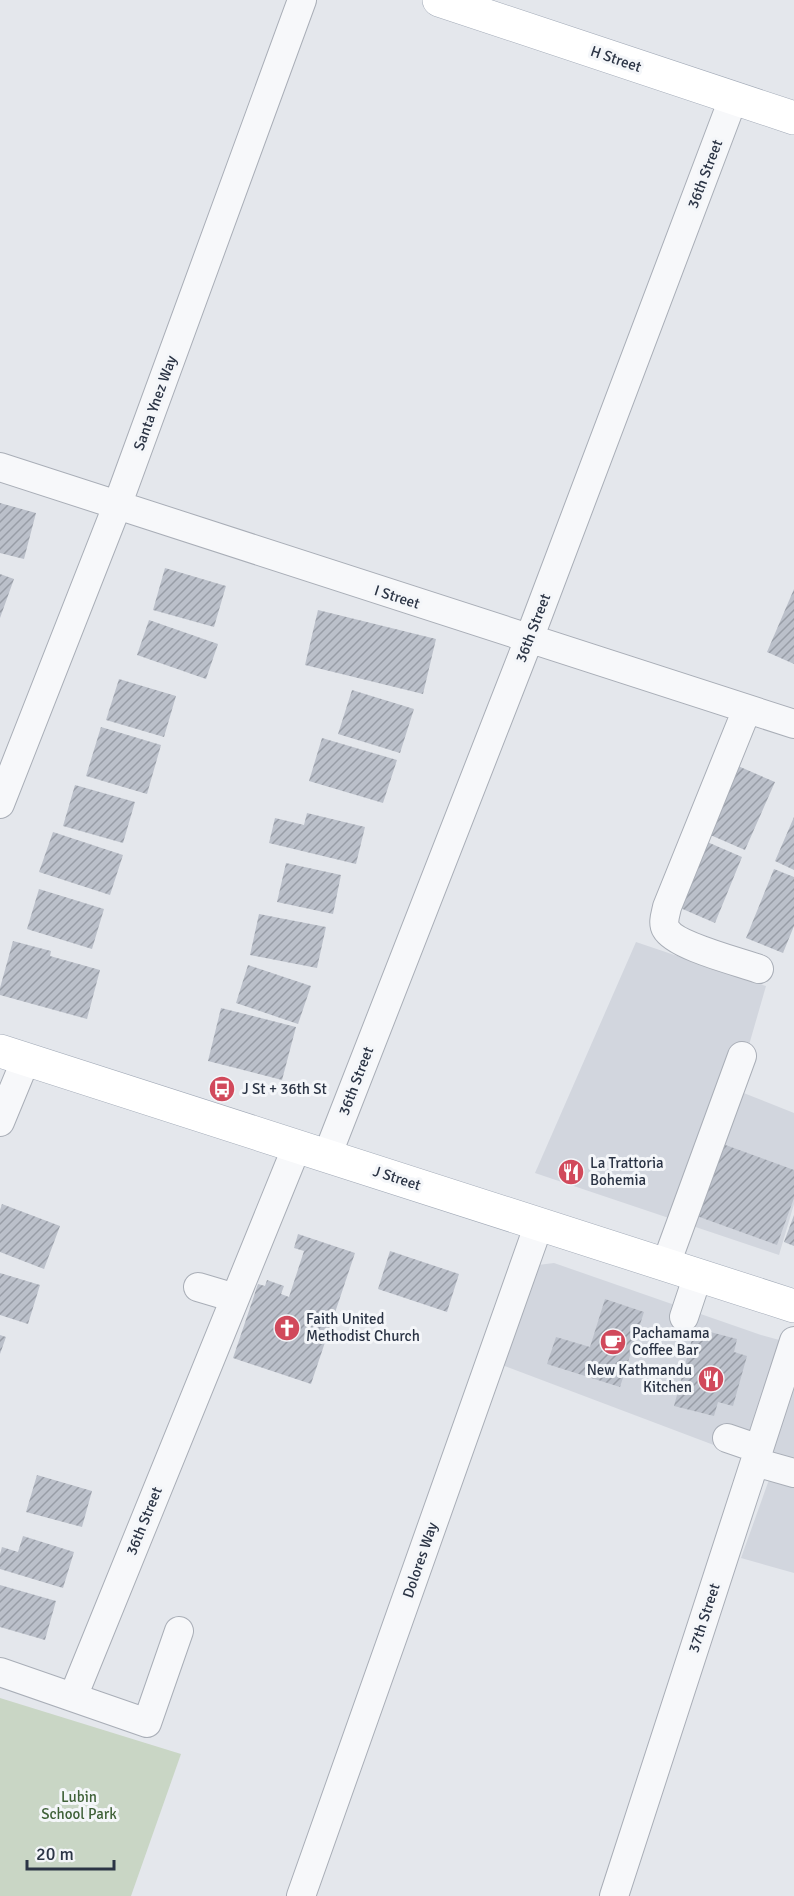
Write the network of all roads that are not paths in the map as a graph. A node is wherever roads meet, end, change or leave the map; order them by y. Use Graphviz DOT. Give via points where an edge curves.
graph roads {
  1 [pos="302,0"];
  2 [pos="458,3"];
  3 [pos="733,99"];
  4 [pos="794,118"];
  5 [pos="0,467"];
  6 [pos="117,507"];
  7 [pos="529,639"];
  8 [pos="747,709"];
  9 [pos="794,724"];
  10 [pos="7,767"];
  11 [pos="0,804"];
  12 [pos="759,969"];
  13 [pos="13,1055"];
  14 [pos="742,1056"];
  15 [pos="0,1122"];
  16 [pos="312,1151"];
  17 [pos="539,1224"];
  18 [pos="666,1264"];
  19 [pos="698,1275"];
  20 [pos="198,1287"];
  21 [pos="235,1298"];
  22 [pos="794,1306"];
  23 [pos="684,1317"];
  24 [pos="794,1341"];
  25 [pos="727,1438"];
  26 [pos="757,1455"];
  27 [pos="794,1473"];
  28 [pos="179,1631"];
  29 [pos="0,1672"];
  30 [pos="73,1697"];
  31 [pos="301,1896"];
  32 [pos="614,1896"];
  1 -- 6 [label="street, Santa Ynez Way"];
  2 -- 3 [label="main road, H Street"];
  3 -- 4 [label="main road, H Street"];
  3 -- 7 [label="street, 36th Street"];
  5 -- 6 [label="street, I Street"];
  6 -- 7 [label="street, I Street"];
  6 -- 10 [label="street, Santa Ynez Way"];
  7 -- 8 [label="street, I Street"];
  7 -- 16 [label="street, 36th Street"];
  8 -- 9 [label="street, I Street"];
  8 -- 12 [label="street" via="664,922 666,930 680,942"];
  10 -- 11 [label="street, Santa Ynez Way"];
  13 -- 15 [label="street"];
  13 -- 16 [label="main road, J Street"];
  14 -- 18 [label="street"];
  16 -- 17 [label="main road, J Street"];
  16 -- 21 [label="street, 36th Street"];
  17 -- 18 [label="main road, J Street"];
  17 -- 31 [label="street, Dolores Way"];
  18 -- 19 [label="main road, J Street"];
  19 -- 22 [label="main road, J Street"];
  19 -- 23 [label="street"];
  20 -- 21 [label="street"];
  21 -- 30 [label="street, 36th Street"];
  24 -- 26 [label="street, 37th Street"];
  25 -- 26 [label="street"];
  26 -- 27 [label="street"];
  26 -- 32 [label="street, 37th Street"];
  28 -- 30 [label="street" via="147,1724"];
  29 -- 30 [label="street"];
}
